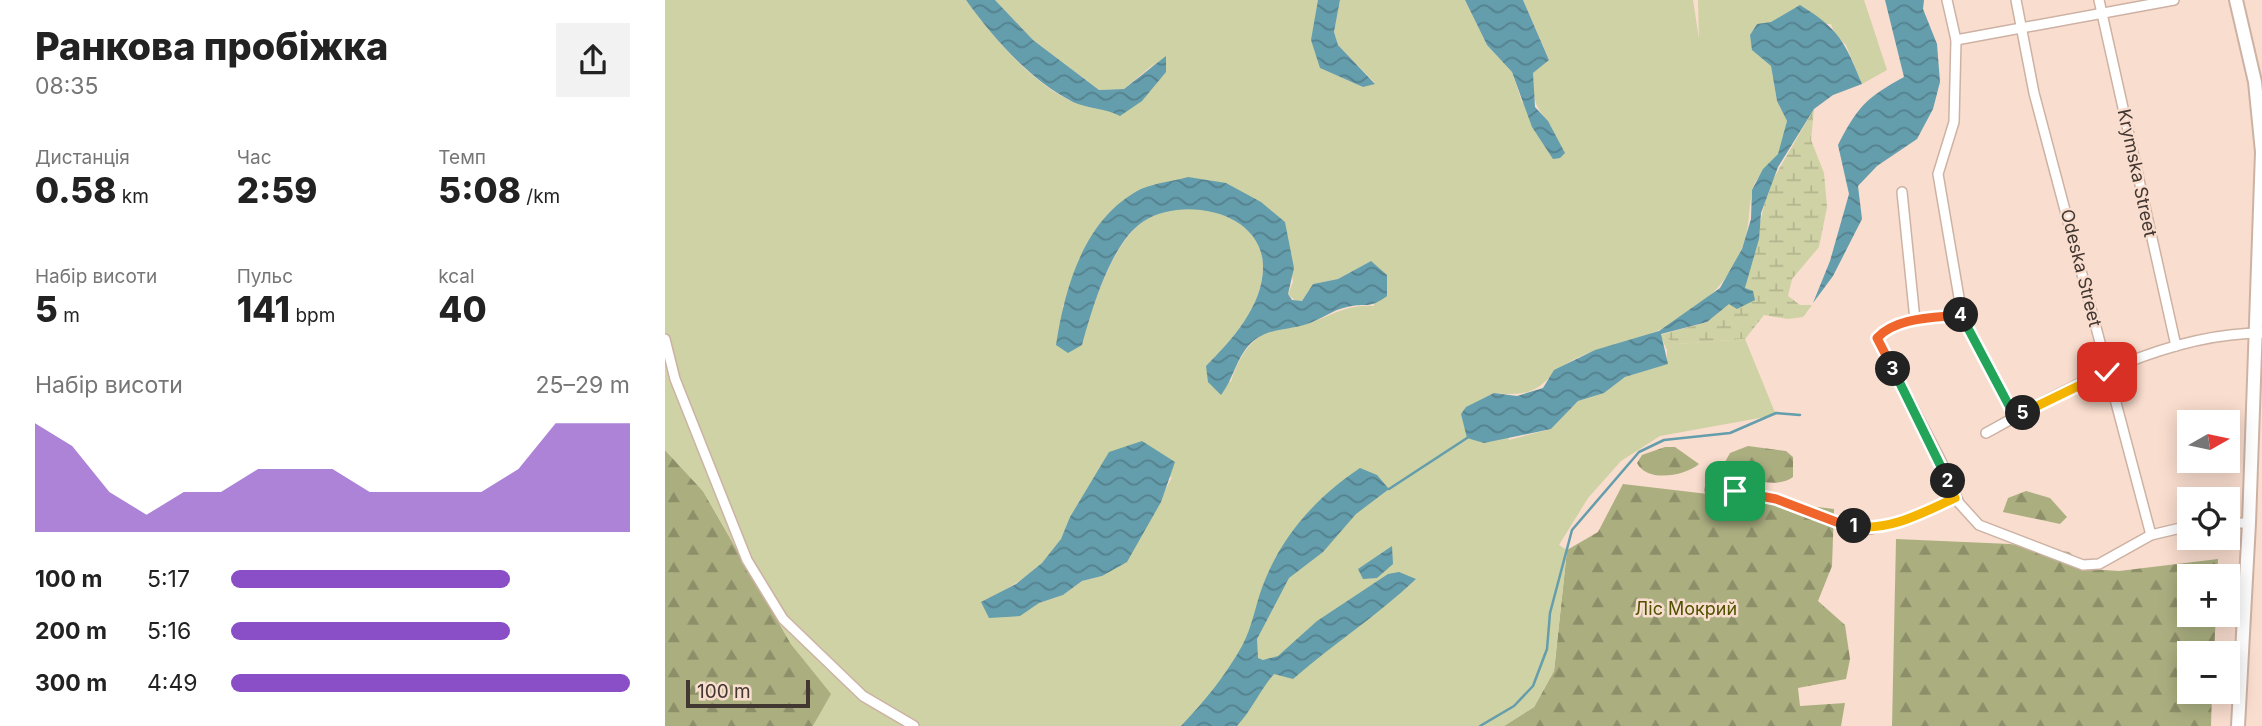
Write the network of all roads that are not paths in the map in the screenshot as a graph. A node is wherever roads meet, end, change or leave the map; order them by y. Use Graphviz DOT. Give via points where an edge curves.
graph roads {
  1 [pos="1947,0"];
  2 [pos="2016,0"];
  3 [pos="2099,0"];
  4 [pos="2174,0"];
  5 [pos="2236,0"];
  6 [pos="2103,15"];
  7 [pos="2021,29"];
  8 [pos="1956,40"];
  9 [pos="1902,192"];
  10 [pos="1962,315"];
  11 [pos="1915,320"];
  12 [pos="2259,333"];
  13 [pos="665,339"];
  14 [pos="2176,346"];
  15 [pos="2107,372"];
  16 [pos="2015,417"];
  17 [pos="1986,433"];
  18 [pos="1710,491"];
  19 [pos="1955,498"];
  20 [pos="2240,523"];
  21 [pos="2249,523"];
  22 [pos="2177,529"];
  23 [pos="2151,535"];
  24 [pos="914,726"];
  25 [pos="2238,726"];
  1 -- 8 [label="street"];
  2 -- 7 [label="street, Odeska Street"];
  3 -- 6 [label="street, Krymska Street"];
  4 -- 6 [label="street"];
  5 -- 12 [label="main road" via="2255,82 2262,152"];
  6 -- 7 [label="street"];
  6 -- 14 [label="street, Krymska Street"];
  7 -- 8 [label="street"];
  7 -- 15 [label="street, Odeska Street"];
  8 -- 10 [label="street" via="1954,122 1938,174"];
  9 -- 11 [label="street"];
  10 -- 11 [label="street"];
  10 -- 16 [label="street"];
  11 -- 19 [label="street" via="1885,329 1877,338 1941,461"];
  12 -- 14 [label="street" via="2232,332"];
  12 -- 21 [label="main road"];
  13 -- 24 [label="street" via="675,379 747,560 783,619 863,695"];
  14 -- 15 [label="street"];
  15 -- 16 [label="street"];
  15 -- 23 [label="street, Odeska Street"];
  16 -- 17 [label="street"];
  18 -- 19 [label="street" via="1776,499 1839,523 1871,529"];
  19 -- 23 [label="street" via="1979,525 2083,565 2099,564"];
  20 -- 21 [label="street"];
  21 -- 25 [label="main road"];
  22 -- 23 [label="street"];
}
